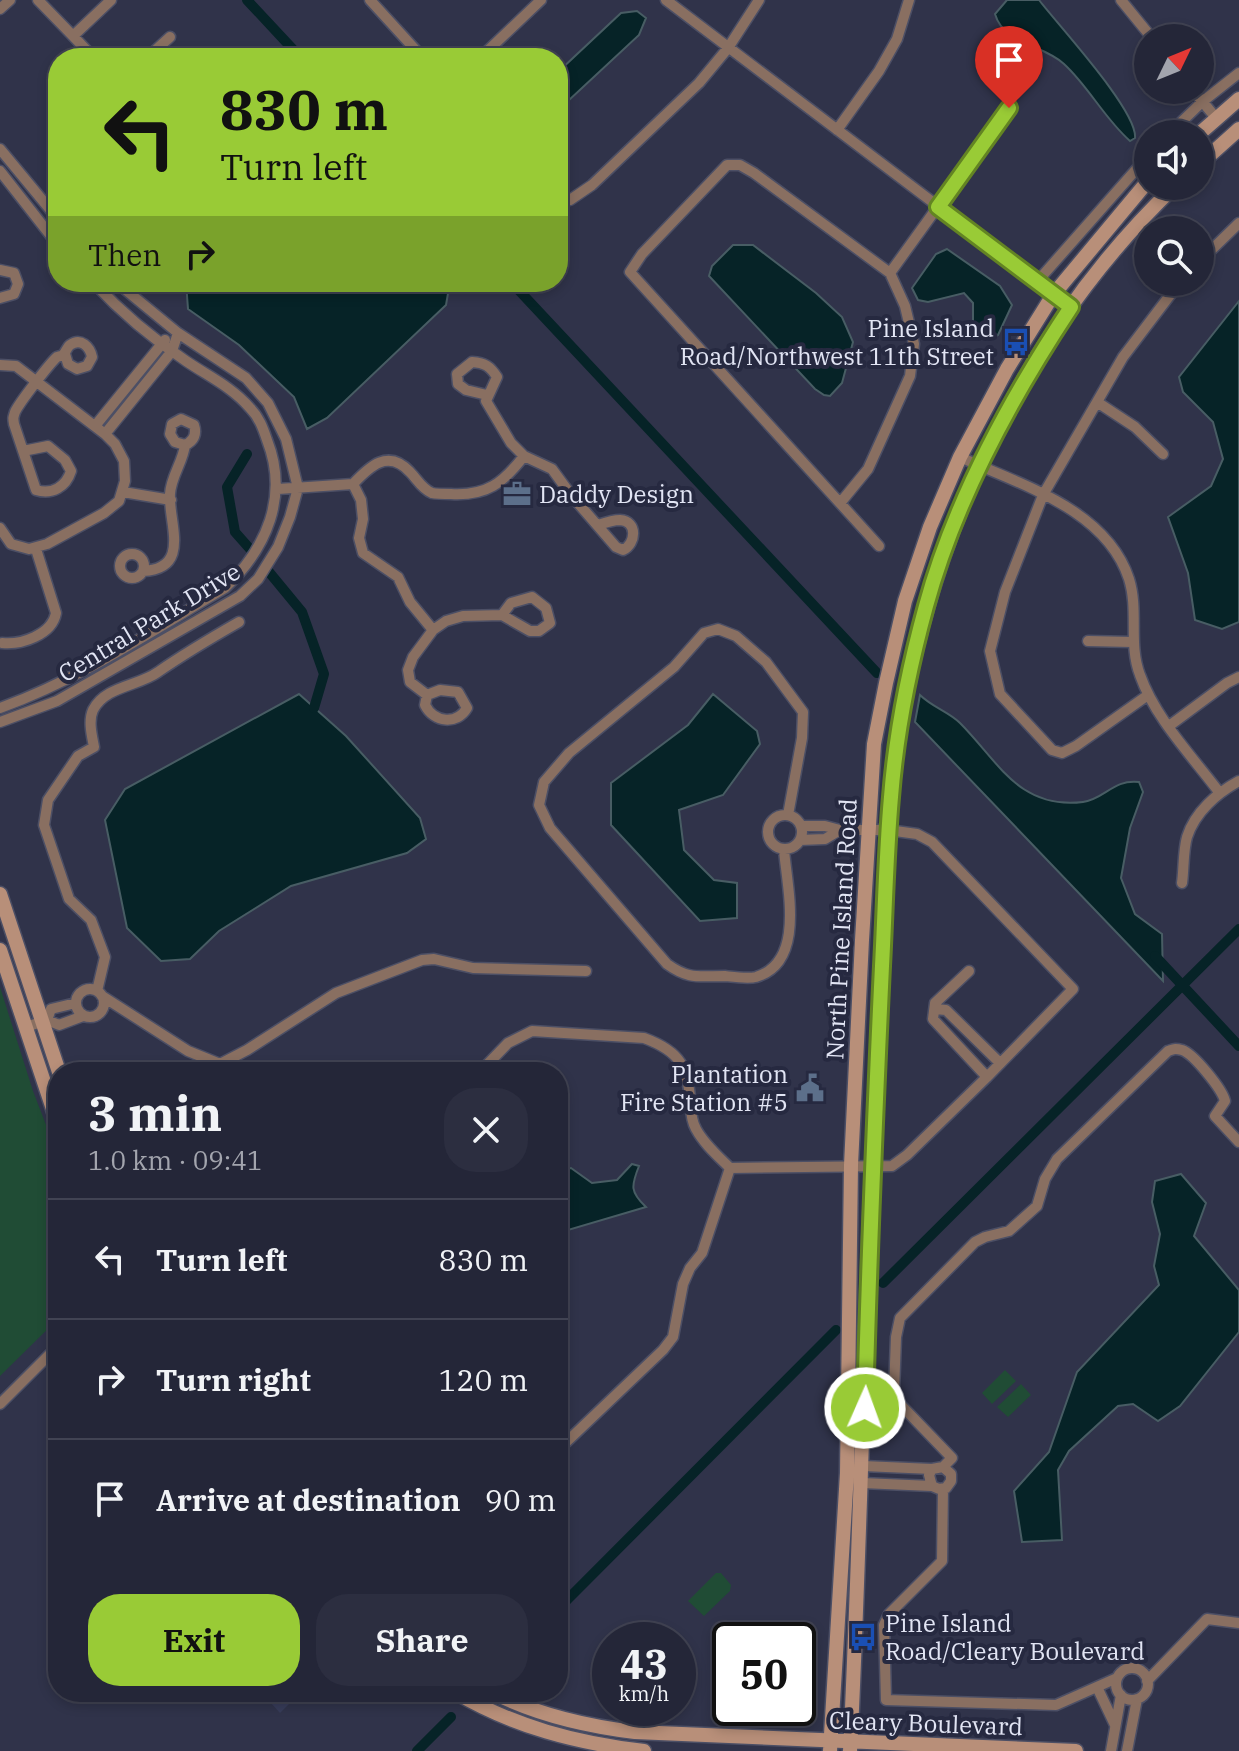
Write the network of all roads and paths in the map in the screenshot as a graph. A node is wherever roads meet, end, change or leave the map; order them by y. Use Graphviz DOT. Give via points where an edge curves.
graph roads {
  1 [pos="10,0"];
  2 [pos="38,0"];
  3 [pos="111,0"];
  4 [pos="370,0"];
  5 [pos="541,0"];
  6 [pos="666,0"];
  7 [pos="759,0"];
  8 [pos="909,0"];
  9 [pos="1121,0"];
  10 [pos="0,9"];
  11 [pos="1141,24"];
  12 [pos="73,36"];
  13 [pos="170,37"];
  14 [pos="84,48"];
  15 [pos="158,48"];
  16 [pos="414,48"];
  17 [pos="491,48"];
  18 [pos="728,48"];
  19 [pos="1239,73"];
  20 [pos="1214,93"];
  21 [pos="1239,99"];
  22 [pos="1200,104"];
  23 [pos="1204,104"];
  24 [pos="1009,108"];
  25 [pos="1216,118"];
  26 [pos="1183,120"];
  27 [pos="1239,129"];
  28 [pos="837,130"];
  29 [pos="0,149"];
  30 [pos="1214,151"];
  31 [pos="0,171"];
  32 [pos="1134,172"];
  33 [pos="1134,198"];
  34 [pos="568,200"];
  35 [pos="1162,200"];
  36 [pos="48,207"];
  37 [pos="938,207"];
  38 [pos="1239,223"];
  39 [pos="48,232"];
  40 [pos="1214,247"];
  41 [pos="0,270"];
  42 [pos="890,273"];
  43 [pos="1036,283"];
  44 [pos="104,292"];
  45 [pos="128,292"];
  46 [pos="1053,295"];
  47 [pos="1169,296"];
  48 [pos="0,298"];
  49 [pos="1071,307"];
  50 [pos="178,333"];
  51 [pos="161,342"];
  52 [pos="172,351"];
  53 [pos="65,354"];
  54 [pos="0,365"];
  55 [pos="37,382"];
  56 [pos="487,395"];
  57 [pos="1097,402"];
  58 [pos="95,426"];
  59 [pos="105,434"];
  60 [pos="185,445"];
  61 [pos="23,451"];
  62 [pos="1163,454"];
  63 [pos="524,456"];
  64 [pos="960,457"];
  65 [pos="980,466"];
  66 [pos="353,484"];
  67 [pos="298,488"];
  68 [pos="278,489"];
  69 [pos="123,492"];
  70 [pos="1043,495"];
  71 [pos="171,500"];
  72 [pos="841,502"];
  73 [pos="598,525"];
  74 [pos="0,528"];
  75 [pos="879,546"];
  76 [pos="36,549"];
  77 [pos="143,571"];
  78 [pos="502,615"];
  79 [pos="239,622"];
  80 [pos="433,630"];
  81 [pos="1,640"];
  82 [pos="1088,641"];
  83 [pos="1132,642"];
  84 [pos="1239,677"];
  85 [pos="427,695"];
  86 [pos="1148,695"];
  87 [pos="0,708"];
  88 [pos="0,722"];
  89 [pos="1169,726"];
  90 [pos="1239,781"];
  91 [pos="1219,792"];
  92 [pos="788,815"];
  93 [pos="801,826"];
  94 [pos="868,828"];
  95 [pos="840,830"];
  96 [pos="888,830"];
  97 [pos="800,840"];
  98 [pos="784,850"];
  99 [pos="1182,883"];
  100 [pos="0,894"];
  101 [pos="0,950"];
  102 [pos="586,971"];
  103 [pos="969,971"];
  104 [pos="100,994"];
  105 [pos="76,1003"];
  106 [pos="935,1009"];
  107 [pos="124,1012"];
  108 [pos="100,1013"];
  109 [pos="83,1016"];
  110 [pos="44,1021"];
  111 [pos="26,1027"];
  112 [pos="56,1062"];
  113 [pos="215,1062"];
  114 [pos="224,1062"];
  115 [pos="490,1062"];
  116 [pos="1000,1063"];
  117 [pos="987,1077"];
  118 [pos="48,1094"];
  119 [pos="1239,1142"];
  120 [pos="851,1165"];
  121 [pos="872,1166"];
  122 [pos="730,1168"];
  123 [pos="48,1356"];
  124 [pos="0,1404"];
  125 [pos="568,1440"];
  126 [pos="863,1466"];
  127 [pos="938,1468"];
  128 [pos="847,1473"];
  129 [pos="862,1483"];
  130 [pos="937,1488"];
  131 [pos="1239,1623"];
  132 [pos="1117,1678"];
  133 [pos="1147,1681"];
  134 [pos="1097,1687"];
  135 [pos="1121,1695"];
  136 [pos="1137,1699"];
  137 [pos="474,1702"];
  138 [pos="516,1702"];
  139 [pos="1115,1726"];
  140 [pos="830,1746"];
  141 [pos="850,1746"];
  142 [pos="644,1751"];
  143 [pos="1076,1751"];
  144 [pos="1111,1751"];
  145 [pos="1127,1751"];
  1 -- 10 [label="street"];
  2 -- 12 [label="street"];
  3 -- 12 [label="street"];
  4 -- 16 [label="street"];
  5 -- 17 [label="street"];
  6 -- 18 [label="street"];
  7 -- 18 [label="street"];
  8 -- 28 [label="street" via="897,39"];
  9 -- 11 [label="street"];
  12 -- 14 [label="street"];
  13 -- 15 [label="street"];
  18 -- 28 [label="street"];
  18 -- 34 [label="street" via="699,83 592,185"];
  19 -- 20 [label="street"];
  21 -- 25 [label="main road"];
  22 -- 26 [label="street"];
  23 -- 25 [label="street"];
  24 -- 37 [label="street"];
  27 -- 30 [label="main road"];
  28 -- 37 [label="street"];
  29 -- 36 [label="street"];
  31 -- 39 [label="street"];
  32 -- 43 [label="street"];
  33 -- 46 [label="main road, North Pine Island Road"];
  35 -- 49 [label="main road, North Pine Island Road"];
  37 -- 42 [label="street"];
  37 -- 43 [label="street"];
  38 -- 40 [label="street"];
  41 -- 48 [label="street" via="14,273 18,284 14,294"];
  42 -- 72 [label="street" via="914,344 910,376 868,469"];
  42 -- 72 [label="street" via="740,165 727,165 630,272"];
  43 -- 46 [label="street"];
  44 -- 51 [label="street, Central Park Drive"];
  45 -- 50 [label="street"];
  46 -- 49 [label="street"];
  46 -- 64 [label="main road, North Pine Island Road"];
  47 -- 57 [label="street"];
  49 -- 65 [label="main road, North Pine Island Road" via="1032,365"];
  50 -- 51 [label="street"];
  50 -- 52 [label="street"];
  50 -- 67 [label="street" via="246,378 268,403 286,439"];
  51 -- 52 [label="street, Central Park Drive"];
  51 -- 58 [label="street"];
  52 -- 59 [label="street"];
  52 -- 68 [label="street, Central Park Drive" via="226,386 260,420"];
  53 -- 55 [label="street"];
  54 -- 55 [label="street" via="16,366"];
  55 -- 58 [label="street"];
  55 -- 61 [label="street" via="13,417"];
  56 -- 63 [label="street" via="511,443"];
  57 -- 62 [label="street"];
  57 -- 70 [label="street"];
  58 -- 59 [label="street"];
  59 -- 69 [label="street" via="124,461"];
  60 -- 71 [label="street"];
  61 -- 61 [label="street" via="48,446 65,460 71,471 68,479 54,491 36,490"];
  63 -- 66 [label="street" via="500,483 469,495 432,493 409,470 380,461"];
  63 -- 73 [label="street" via="552,469"];
  64 -- 65 [label="street"];
  64 -- 94 [label="main road, North Pine Island Road" via="905,601 874,744"];
  65 -- 70 [label="street"];
  65 -- 96 [label="main road, North Pine Island Road" via="926,604 907,687"];
  66 -- 67 [label="street"];
  66 -- 80 [label="street" via="361,500 363,553 398,577"];
  67 -- 68 [label="street"];
  67 -- 88 [label="street, Central Park Drive" via="278,547 240,596 68,696"];
  68 -- 87 [label="street, Central Park Drive" via="262,541 225,588 86,670"];
  69 -- 71 [label="street"];
  69 -- 76 [label="street" via="104,513"];
  70 -- 83 [label="street" via="1093,524 1116,553 1129,580"];
  70 -- 86 [label="street" via="1005,592 990,651 1000,694 1052,750 1062,753"];
  71 -- 77 [label="street" via="173,552 159,568"];
  72 -- 75 [label="street"];
  74 -- 76 [label="street" via="11,544"];
  76 -- 81 [label="street" via="55,621 44,632 12,644"];
  78 -- 80 [label="street" via="463,616"];
  79 -- 104 [label="street" via="156,674 102,700 92,711 94,747 78,756 48,800 44,825 69,899 91,920 105,957"];
  80 -- 85 [label="street" via="408,670 410,682"];
  82 -- 83 [label="street"];
  83 -- 86 [label="street"];
  84 -- 89 [label="street"];
  86 -- 89 [label="street"];
  89 -- 91 [label="street"];
  90 -- 91 [label="street"];
  91 -- 99 [label="street" via="1187,837"];
  92 -- 93 [label="street"];
  92 -- 98 [label="street" via="772,820 767,830 770,841"];
  92 -- 98 [label="street" via="803,712 766,662 736,636 718,629 704,633 674,667 569,753 544,782 539,805 550,828 667,964 683,975 756,977 776,966 787,950 790,932"];
  93 -- 95 [label="street"];
  93 -- 97 [label="street"];
  94 -- 95 [label="street"];
  94 -- 96 [label="street"];
  94 -- 120 [label="main road, North Pine Island Road"];
  95 -- 97 [label="street" via="825,839"];
  96 -- 116 [label="street" via="932,842 1073,989"];
  96 -- 121 [label="main road, North Pine Island Road"];
  97 -- 98 [label="street"];
  100 -- 110 [label="main road"];
  101 -- 111 [label="main road"];
  102 -- 114 [label="street" via="473,968 422,960 335,993"];
  103 -- 106 [label="street" via="935,1003"];
  104 -- 105 [label="street" via="89,989"];
  104 -- 107 [label="street"];
  104 -- 108 [label="street"];
  105 -- 109 [label="street"];
  105 -- 110 [label="street" via="51,1009"];
  106 -- 116 [label="street" via="946,1010"];
  106 -- 117 [label="street" via="933,1019"];
  107 -- 108 [label="street"];
  107 -- 113 [label="street"];
  108 -- 109 [label="street"];
  109 -- 110 [label="street" via="59,1025"];
  110 -- 111 [label="street"];
  110 -- 112 [label="main road"];
  111 -- 118 [label="main road"];
  115 -- 122 [label="street" via="508,1043 532,1031 658,1043 687,1070 696,1129"];
  116 -- 117 [label="street"];
  117 -- 121 [label="street" via="907,1155 892,1166"];
  119 -- 127 [label="street" via="1215,1116 1225,1101 1222,1092 1188,1054 1168,1051 1057,1159 1037,1206 1009,1231 975,1242 902,1314 894,1392 952,1458"];
  120 -- 121 [label="street"];
  120 -- 122 [label="street"];
  120 -- 128 [label="main road, North Pine Island Road"];
  121 -- 126 [label="main road, North Pine Island Road"];
  122 -- 125 [label="street" via="702,1253 683,1284 673,1337"];
  123 -- 124 [label="street"];
  126 -- 127 [label="street"];
  126 -- 128 [label="street"];
  126 -- 129 [label="main road, North Pine Island Road"];
  127 -- 130 [label="street" via="928,1479"];
  127 -- 130 [label="street" via="951,1477 949,1485"];
  128 -- 129 [label="street"];
  128 -- 140 [label="main road, North Pine Island Road"];
  129 -- 130 [label="street"];
  129 -- 141 [label="main road, North Pine Island Road"];
  130 -- 134 [label="street" via="942,1561 884,1625 886,1700 1056,1705"];
  131 -- 133 [label="street" via="1207,1619"];
  132 -- 133 [label="street" via="1133,1668"];
  132 -- 134 [label="street"];
  132 -- 135 [label="street"];
  133 -- 136 [label="street"];
  134 -- 139 [label="street"];
  135 -- 136 [label="street"];
  135 -- 139 [label="street"];
  136 -- 145 [label="street"];
  137 -- 142 [label="main road" via="564,1738"];
  138 -- 140 [label="main road, Cleary Boulevard" via="603,1728"];
  139 -- 144 [label="street"];
  140 -- 141 [label="main road, Cleary Boulevard"];
  141 -- 143 [label="main road, Cleary Boulevard"];
}
